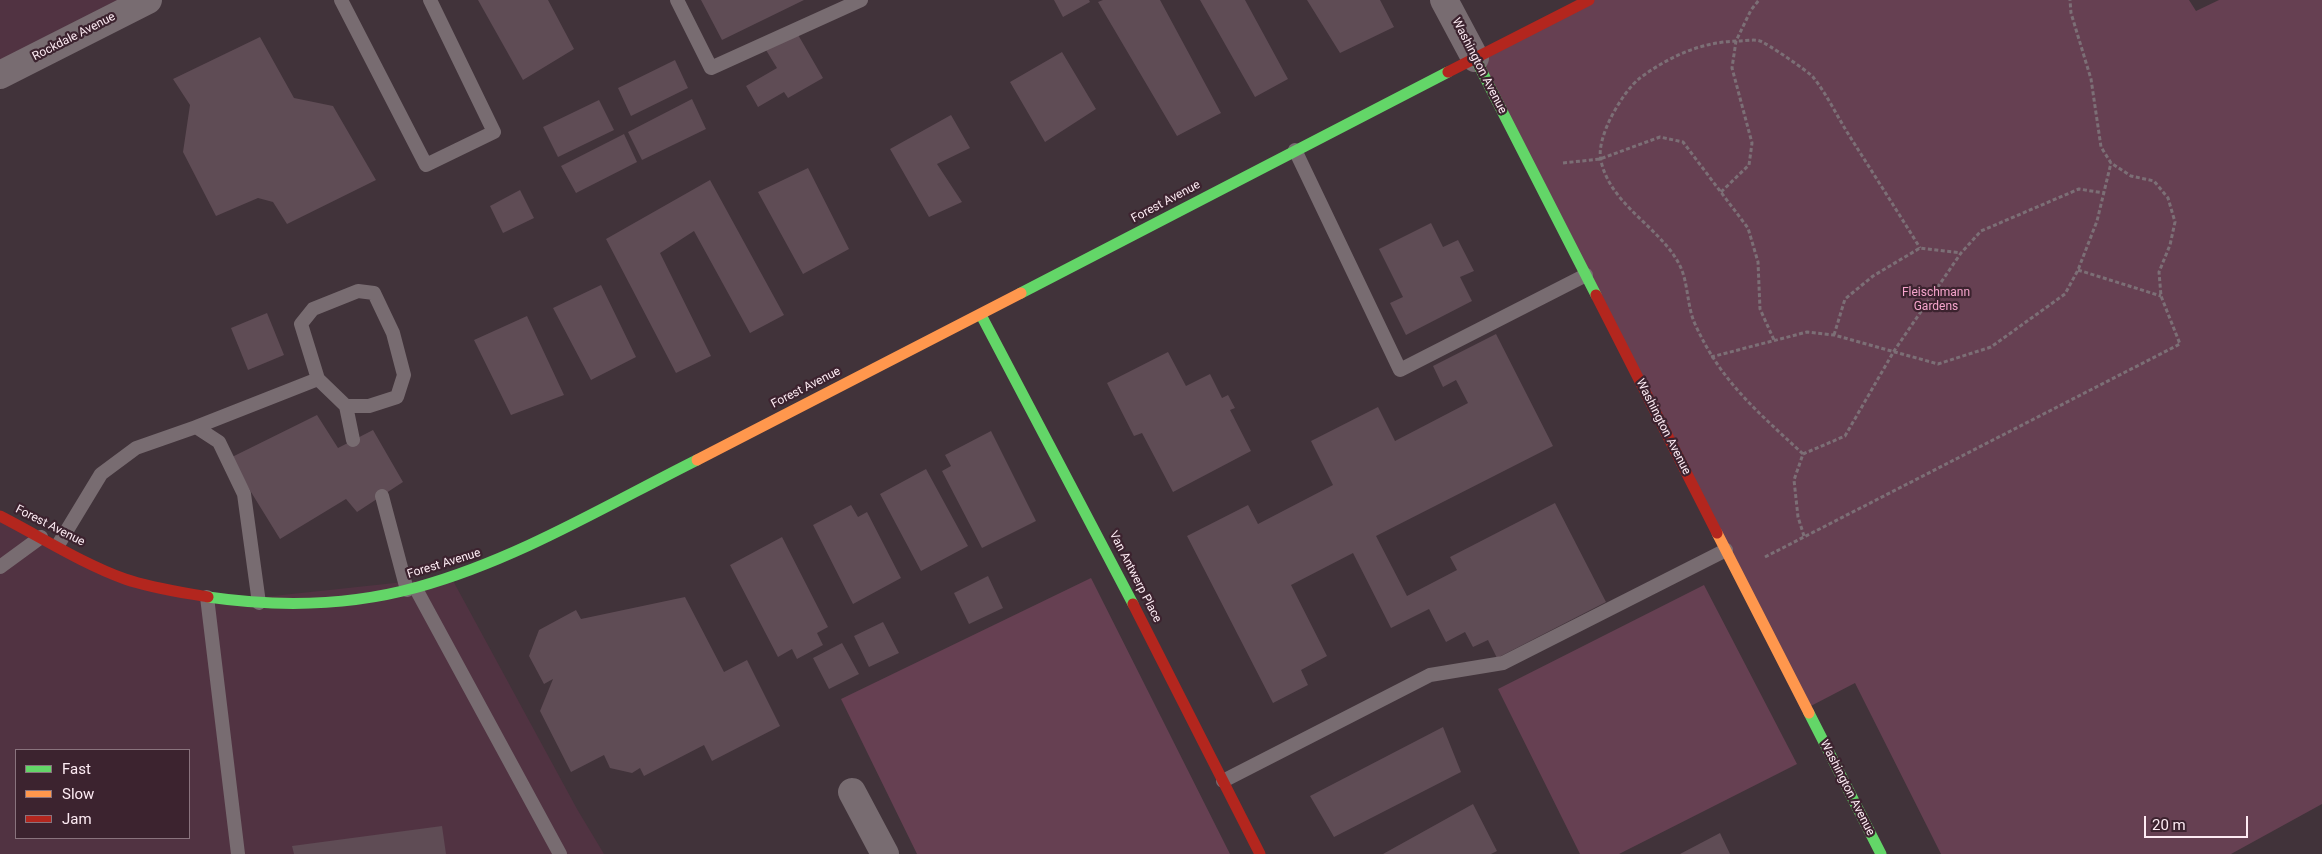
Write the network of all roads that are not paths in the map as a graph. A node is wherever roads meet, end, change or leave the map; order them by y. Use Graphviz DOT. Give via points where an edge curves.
graph roads {
  1 [pos="148,0"];
  2 [pos="342,0"];
  3 [pos="430,0"];
  4 [pos="677,0"];
  5 [pos="861,0"];
  6 [pos="1444,0"];
  7 [pos="1589,0"];
  8 [pos="1475,58"];
  9 [pos="0,75"];
  10 [pos="1295,150"];
  11 [pos="1586,275"];
  12 [pos="981,315"];
  13 [pos="318,379"];
  14 [pos="346,406"];
  15 [pos="196,427"];
  16 [pos="353,440"];
  17 [pos="382,496"];
  18 [pos="0,516"];
  19 [pos="41,537"];
  20 [pos="58,545"];
  21 [pos="1726,550"];
  22 [pos="0,567"];
  23 [pos="411,590"];
  24 [pos="207,597"];
  25 [pos="259,602"];
  26 [pos="1223,781"];
  27 [pos="852,792"];
  28 [pos="238,854"];
  29 [pos="560,854"];
  30 [pos="885,854"];
  31 [pos="1260,854"];
  32 [pos="1881,854"];
  1 -- 9 [label="street, Rockdale Avenue"];
  2 -- 3 [label="lane" via="426,165 494,132"];
  4 -- 5 [label="lane" via="710,68"];
  6 -- 8 [label="street, Washington Avenue"];
  7 -- 8 [label="street, Forest Avenue"];
  8 -- 10 [label="street, Forest Avenue"];
  8 -- 11 [label="street, Washington Avenue"];
  10 -- 11 [label="lane" via="1400,370"];
  10 -- 12 [label="street, Forest Avenue"];
  11 -- 21 [label="street, Washington Avenue"];
  12 -- 23 [label="street, Forest Avenue" via="491,564"];
  12 -- 26 [label="street, Van Antwerp Place" via="1086,511"];
  13 -- 14 [label="lane"];
  13 -- 14 [label="lane" via="301,324 313,309 358,291 374,293 393,333 404,375 397,398 369,406"];
  13 -- 15 [label="lane"];
  14 -- 16 [label="lane"];
  15 -- 20 [label="lane" via="136,448 100,474"];
  15 -- 25 [label="lane" via="219,442 244,494"];
  17 -- 23 [label="lane"];
  18 -- 19 [label="street, Forest Avenue"];
  19 -- 20 [label="street, Forest Avenue"];
  19 -- 22 [label="lane"];
  20 -- 24 [label="street, Forest Avenue" via="118,576 148,586"];
  21 -- 26 [label="lane" via="1503,662 1430,675"];
  21 -- 32 [label="street, Washington Avenue"];
  23 -- 25 [label="street, Forest Avenue" via="353,600 290,604"];
  23 -- 29 [label="lane"];
  24 -- 25 [label="street, Forest Avenue"];
  24 -- 28 [label="lane"];
  26 -- 31 [label="street, Van Antwerp Place"];
  27 -- 30 [label="street"];
}
